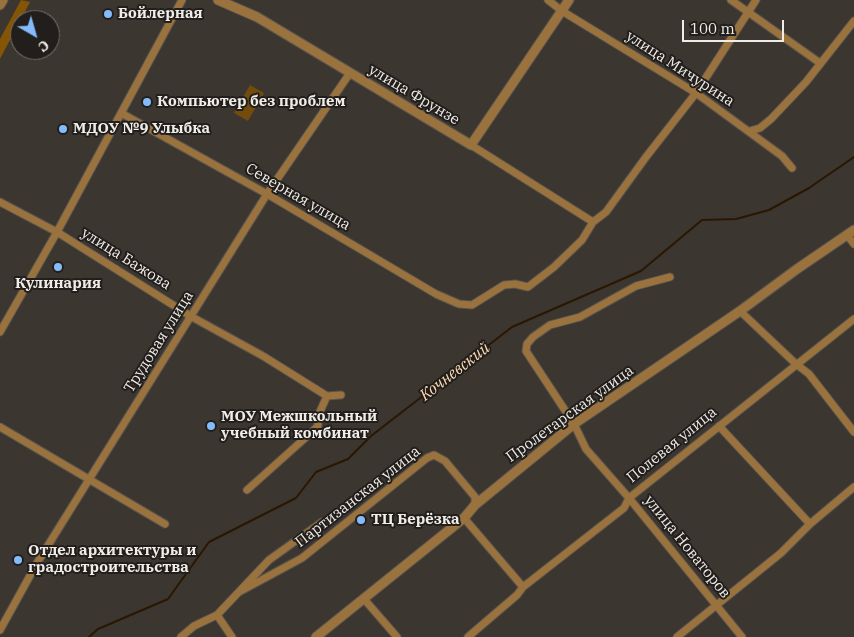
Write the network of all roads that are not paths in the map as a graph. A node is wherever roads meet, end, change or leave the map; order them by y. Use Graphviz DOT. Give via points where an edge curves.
graph roads {
  1 [pos="3,0"];
  2 [pos="182,0"];
  3 [pos="218,0"];
  4 [pos="548,0"];
  5 [pos="569,0"];
  6 [pos="731,0"];
  7 [pos="756,0"];
  8 [pos="0,5"];
  9 [pos="562,11"];
  10 [pos="747,11"];
  11 [pos="854,21"];
  12 [pos="820,63"];
  13 [pos="350,73"];
  14 [pos="696,93"];
  15 [pos="121,113"];
  16 [pos="750,131"];
  17 [pos="471,145"];
  18 [pos="792,168"];
  19 [pos="267,194"];
  20 [pos="0,202"];
  21 [pos="593,222"];
  22 [pos="57,232"];
  23 [pos="851,233"];
  24 [pos="854,244"];
  25 [pos="670,277"];
  26 [pos="740,311"];
  27 [pos="192,316"];
  28 [pos="854,320"];
  29 [pos="0,332"];
  30 [pos="796,364"];
  31 [pos="341,395"];
  32 [pos="327,396"];
  33 [pos="574,424"];
  34 [pos="719,426"];
  35 [pos="0,427"];
  36 [pos="854,432"];
  37 [pos="88,480"];
  38 [pos="854,487"];
  39 [pos="247,490"];
  40 [pos="629,498"];
  41 [pos="475,504"];
  42 [pos="464,518"];
  43 [pos="322,522"];
  44 [pos="165,524"];
  45 [pos="810,524"];
  46 [pos="523,587"];
  47 [pos="239,592"];
  48 [pos="364,599"];
  49 [pos="717,606"];
  50 [pos="217,615"];
  51 [pos="0,630"];
  52 [pos="181,637"];
  53 [pos="232,637"];
  54 [pos="316,637"];
  55 [pos="398,637"];
  56 [pos="468,637"];
  57 [pos="677,637"];
  58 [pos="742,637"];
  1 -- 8 [label="street"];
  2 -- 15 [label="street"];
  3 -- 13 [label="street, улица Фрунзе" via="257,16"];
  4 -- 9 [label="street, улица Мичурина"];
  5 -- 9 [label="street"];
  6 -- 10 [label="street"];
  7 -- 10 [label="street"];
  9 -- 14 [label="street, улица Мичурина"];
  9 -- 17 [label="street"];
  10 -- 12 [label="street"];
  10 -- 14 [label="street"];
  11 -- 12 [label="street"];
  12 -- 16 [label="street" via="771,119"];
  13 -- 17 [label="street, улица Фрунзе"];
  13 -- 19 [label="street, Трудовая улица"];
  14 -- 16 [label="street, улица Мичурина"];
  14 -- 21 [label="street" via="606,212"];
  15 -- 19 [label="street, Северная улица"];
  15 -- 22 [label="street"];
  16 -- 18 [label="street, улица Мичурина"];
  17 -- 21 [label="street, улица Фрунзе"];
  19 -- 21 [label="street, Северная улица" via="436,294 459,304 472,305 504,285 528,287 582,240"];
  19 -- 27 [label="street, Трудовая улица"];
  20 -- 22 [label="street, улица Бажова"];
  22 -- 27 [label="street, улица Бажова"];
  22 -- 29 [label="street"];
  23 -- 24 [label="street"];
  23 -- 26 [label="street, Пролетарская улица"];
  25 -- 33 [label="street, улица Новаторов" via="636,286 580,317 550,325 527,344 526,351"];
  26 -- 30 [label="street"];
  26 -- 33 [label="street, Пролетарская улица"];
  27 -- 32 [label="street, улица Бажова"];
  27 -- 37 [label="street, Трудовая улица"];
  28 -- 30 [label="street, Полевая улица"];
  30 -- 34 [label="street, Полевая улица"];
  30 -- 36 [label="street" via="809,374"];
  31 -- 32 [label="street"];
  32 -- 39 [label="street" via="314,431"];
  33 -- 40 [label="street, улица Новаторов" via="586,449"];
  33 -- 41 [label="street, Пролетарская улица"];
  34 -- 40 [label="street, Полевая улица"];
  34 -- 45 [label="street"];
  35 -- 37 [label="street"];
  37 -- 44 [label="street"];
  37 -- 51 [label="street, Трудовая улица"];
  38 -- 45 [label="street"];
  40 -- 46 [label="street, Полевая улица" via="624,508"];
  40 -- 49 [label="street, улица Новаторов"];
  41 -- 42 [label="street, Пролетарская улица"];
  41 -- 47 [label="street, Партизанская улица" via="475,497 445,461 434,454 302,558"];
  42 -- 46 [label="street"];
  42 -- 48 [label="street, Пролетарская улица"];
  43 -- 47 [label="street, Партизанская улица" via="269,560"];
  45 -- 49 [label="street" via="781,553"];
  46 -- 56 [label="street, Полевая улица"];
  47 -- 50 [label="street, Партизанская улица"];
  48 -- 54 [label="street, Пролетарская улица"];
  48 -- 55 [label="street"];
  49 -- 57 [label="street"];
  49 -- 58 [label="street, улица Новаторов"];
  50 -- 52 [label="street, Партизанская улица" via="194,626"];
  50 -- 53 [label="street"];
}
